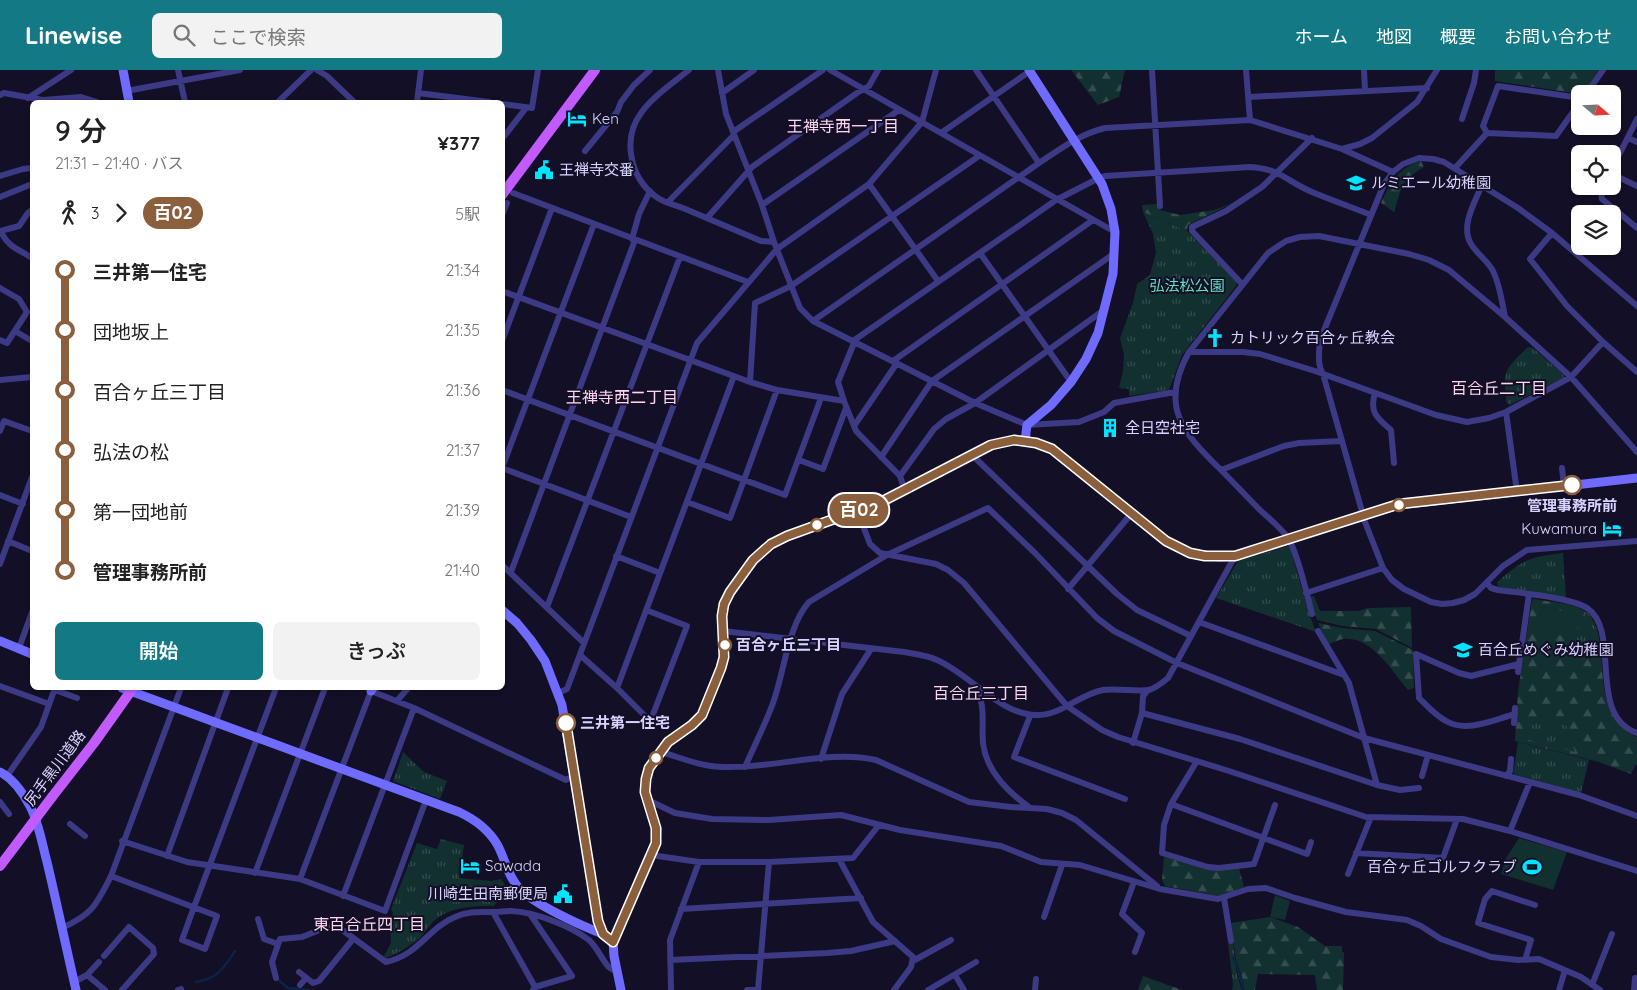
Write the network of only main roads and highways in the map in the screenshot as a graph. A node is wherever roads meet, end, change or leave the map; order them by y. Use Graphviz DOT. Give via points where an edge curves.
graph roads {
  1 [pos="595,70"];
  2 [pos="508,197"];
  3 [pos="127,690"];
  4 [pos="0,866"];
  1 -- 2 [label="main road"];
  3 -- 4 [label="main road, 尻手黒川道路, bridge" via="84,757"];
}
